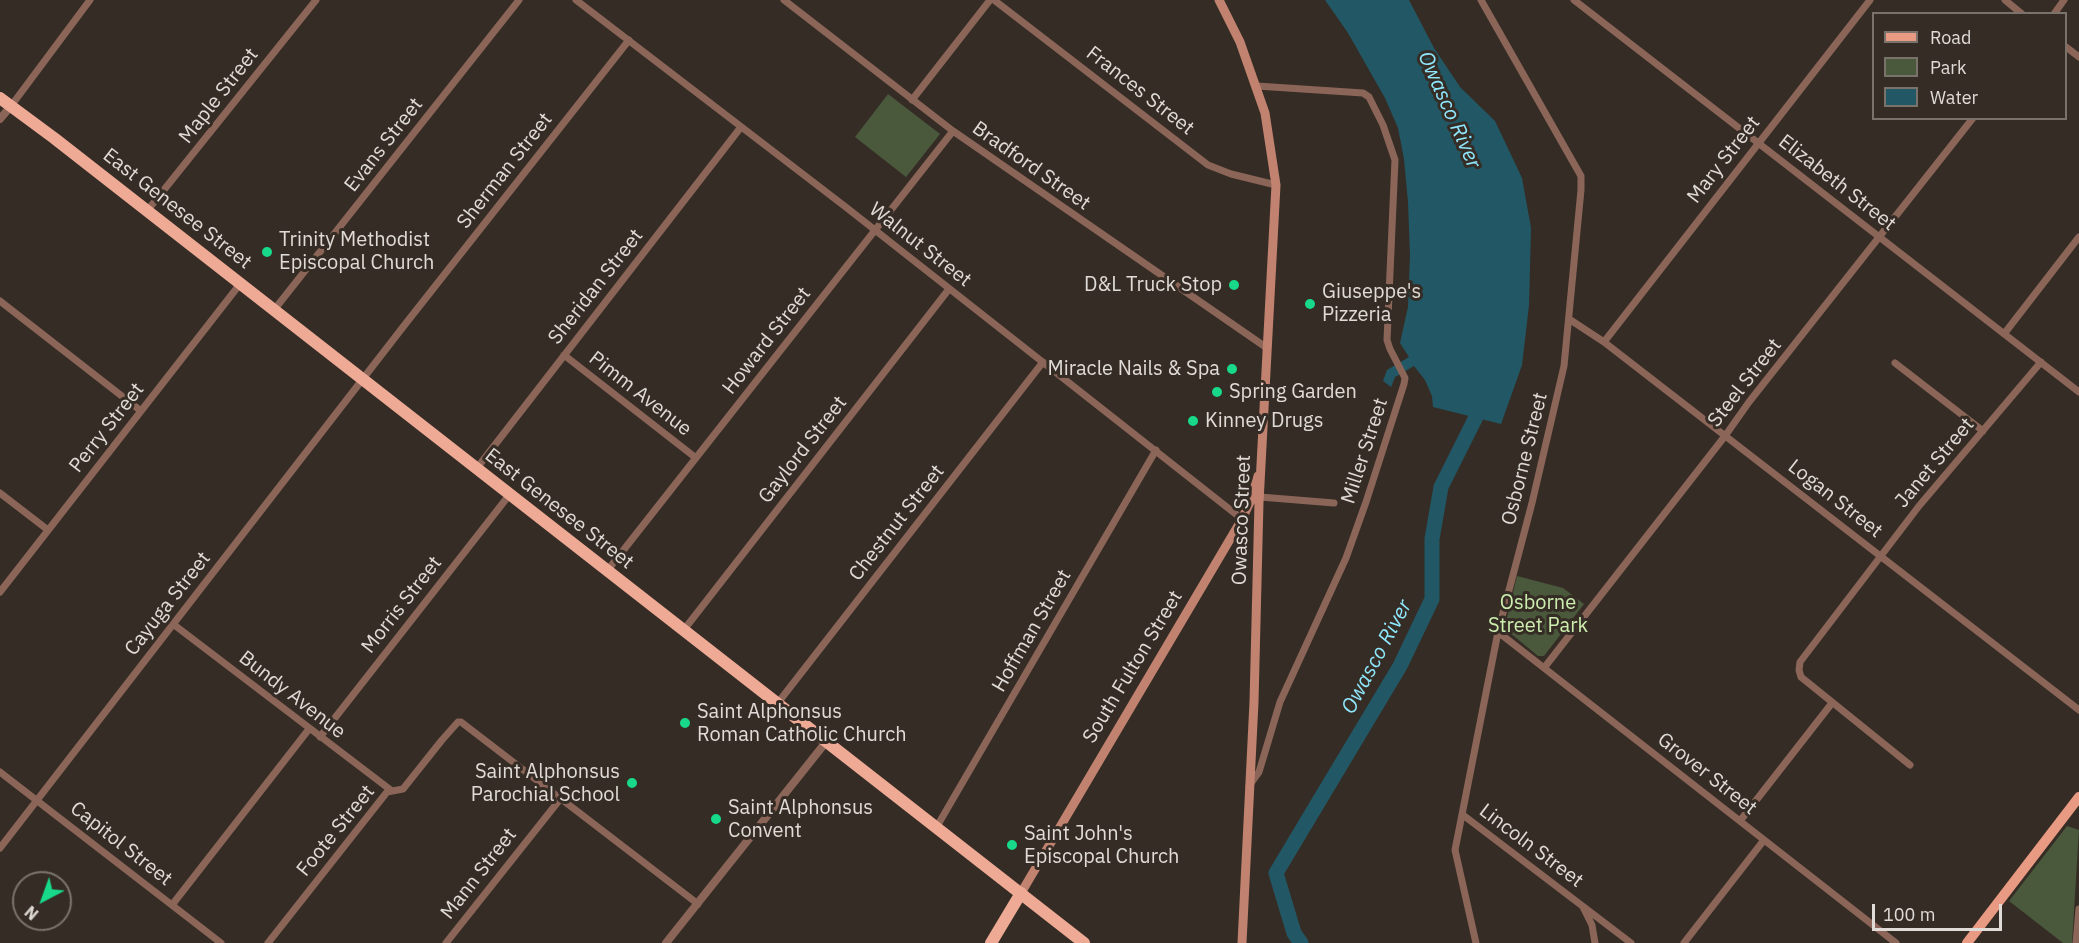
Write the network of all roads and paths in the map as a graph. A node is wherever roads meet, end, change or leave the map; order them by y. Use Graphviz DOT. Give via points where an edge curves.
graph roads {
  1 [pos="90,0"];
  2 [pos="316,0"];
  3 [pos="519,0"];
  4 [pos="576,0"];
  5 [pos="784,0"];
  6 [pos="992,0"];
  7 [pos="1219,0"];
  8 [pos="1481,0"];
  9 [pos="1574,0"];
  10 [pos="2005,0"];
  11 [pos="1865,2"];
  12 [pos="2020,12"];
  13 [pos="629,40"];
  14 [pos="2067,48"];
  15 [pos="2079,57"];
  16 [pos="1257,86"];
  17 [pos="912,100"];
  18 [pos="4,101"];
  19 [pos="0,119"];
  20 [pos="1971,120"];
  21 [pos="741,127"];
  22 [pos="952,131"];
  23 [pos="1758,143"];
  24 [pos="1276,185"];
  25 [pos="147,211"];
  26 [pos="874,231"];
  27 [pos="1879,237"];
  28 [pos="2079,237"];
  29 [pos="240,284"];
  30 [pos="949,289"];
  31 [pos="0,301"];
  32 [pos="274,310"];
  33 [pos="1569,319"];
  34 [pos="2004,334"];
  35 [pos="1604,342"];
  36 [pos="1267,348"];
  37 [pos="564,355"];
  38 [pos="1042,362"];
  39 [pos="2041,362"];
  40 [pos="1895,363"];
  41 [pos="363,380"];
  42 [pos="2079,392"];
  43 [pos="141,411"];
  44 [pos="1983,431"];
  45 [pos="1725,436"];
  46 [pos="1156,450"];
  47 [pos="1262,453"];
  48 [pos="696,458"];
  49 [pos="477,468"];
  50 [pos="0,493"];
  51 [pos="510,494"];
  52 [pos="1260,497"];
  53 [pos="1334,503"];
  54 [pos="1242,519"];
  55 [pos="1259,521"];
  56 [pos="48,530"];
  57 [pos="1881,555"];
  58 [pos="607,571"];
  59 [pos="0,592"];
  60 [pos="173,624"];
  61 [pos="683,631"];
  62 [pos="1498,632"];
  63 [pos="1545,668"];
  64 [pos="1832,703"];
  65 [pos="777,704"];
  66 [pos="2079,710"];
  67 [pos="309,729"];
  68 [pos="320,737"];
  69 [pos="826,742"];
  70 [pos="1910,765"];
  71 [pos="0,772"];
  72 [pos="1249,786"];
  73 [pos="392,791"];
  74 [pos="2079,797"];
  75 [pos="561,798"];
  76 [pos="37,801"];
  77 [pos="1463,815"];
  78 [pos="1740,821"];
  79 [pos="936,828"];
  80 [pos="1764,840"];
  81 [pos="0,848"];
  82 [pos="1021,893"];
  83 [pos="1580,903"];
  84 [pos="698,904"];
  85 [pos="172,905"];
  86 [pos="2079,909"];
  87 [pos="221,943"];
  88 [pos="268,943"];
  89 [pos="446,943"];
  90 [pos="666,943"];
  91 [pos="991,943"];
  92 [pos="1084,943"];
  93 [pos="1242,943"];
  94 [pos="1476,943"];
  95 [pos="1595,943"];
  96 [pos="1631,943"];
  97 [pos="1684,943"];
  98 [pos="1896,943"];
  99 [pos="1967,943"];
  100 [pos="2076,943"];
  1 -- 18 [label="street"];
  2 -- 25 [label="street, Maple Street"];
  3 -- 32 [label="street, Evans Street"];
  4 -- 13 [label="street, Walnut Street"];
  5 -- 17 [label="street, Bradford Street"];
  6 -- 17 [label="street"];
  6 -- 24 [label="street, Frances Street" via="1208,165"];
  7 -- 16 [label="main road, Owasco Street"];
  8 -- 33 [label="street, Osborne Street" via="1581,176"];
  9 -- 23 [label="street, Elizabeth Street"];
  10 -- 12 [label="street"];
  11 -- 23 [label="street, Mary Street"];
  13 -- 21 [label="street, Walnut Street"];
  13 -- 41 [label="street, Sherman Street"];
  14 -- 15 [label="street"];
  16 -- 24 [label="main road, Owasco Street"];
  16 -- 72 [label="street, Miller Street" via="1363,93 1369,97 1389,138 1395,166 1388,340 1405,378 1346,558 1280,702 1259,772"];
  17 -- 22 [label="street, Bradford Street"];
  18 -- 19 [label="street"];
  18 -- 25 [label="highway, East Genesee Street"];
  20 -- 27 [label="street, Steel Street"];
  21 -- 26 [label="street, Walnut Street"];
  21 -- 37 [label="street, Sheridan Street"];
  22 -- 26 [label="street, Howard Street"];
  22 -- 36 [label="street, Bradford Street"];
  23 -- 27 [label="street, Elizabeth Street"];
  23 -- 35 [label="street, Mary Street"];
  24 -- 36 [label="main road, Owasco Street"];
  25 -- 29 [label="highway, East Genesee Street"];
  26 -- 30 [label="street, Walnut Street"];
  26 -- 48 [label="street, Howard Street"];
  27 -- 34 [label="street, Elizabeth Street"];
  27 -- 45 [label="street, Steel Street"];
  28 -- 34 [label="street"];
  29 -- 32 [label="highway, East Genesee Street"];
  29 -- 43 [label="street, Perry Street"];
  30 -- 38 [label="street, Walnut Street"];
  30 -- 61 [label="street, Gaylord Street"];
  31 -- 43 [label="street"];
  32 -- 41 [label="highway, East Genesee Street"];
  33 -- 35 [label="street, Logan Street"];
  33 -- 62 [label="street, Osborne Street" via="1556,403"];
  34 -- 39 [label="street, Elizabeth Street"];
  35 -- 45 [label="street, Logan Street"];
  36 -- 47 [label="main road, Owasco Street"];
  37 -- 48 [label="street, Pimm Avenue"];
  37 -- 49 [label="street, Sheridan Street"];
  38 -- 46 [label="street, Walnut Street"];
  38 -- 65 [label="street, Chestnut Street"];
  39 -- 42 [label="street, Elizabeth Street"];
  39 -- 44 [label="street, Janet Street"];
  40 -- 44 [label="street"];
  41 -- 49 [label="highway, East Genesee Street"];
  41 -- 60 [label="street, Cayuga Street"];
  43 -- 56 [label="street, Perry Street"];
  44 -- 57 [label="street, Janet Street"];
  45 -- 57 [label="street, Logan Street"];
  45 -- 63 [label="street, Steel Street"];
  46 -- 54 [label="street, Walnut Street"];
  46 -- 79 [label="street, Hoffman Street"];
  47 -- 52 [label="main road, Owasco Street"];
  47 -- 54 [label="main road, South Fulton Street" via="1251,500"];
  48 -- 58 [label="street, Howard Street"];
  49 -- 51 [label="highway, East Genesee Street"];
  50 -- 56 [label="street"];
  51 -- 58 [label="highway, East Genesee Street"];
  51 -- 68 [label="street, Morris Street"];
  52 -- 53 [label="street"];
  52 -- 55 [label="main road, Owasco Street"];
  54 -- 55 [label="main road"];
  54 -- 82 [label="main road, South Fulton Street"];
  55 -- 72 [label="main road, Owasco Street"];
  56 -- 59 [label="street, Perry Street"];
  57 -- 64 [label="street, Janet Street" via="1800,662 1799,673"];
  57 -- 66 [label="street, Logan Street"];
  58 -- 61 [label="highway, East Genesee Street"];
  60 -- 67 [label="street, Bundy Avenue"];
  60 -- 76 [label="street, Cayuga Street"];
  61 -- 65 [label="highway, East Genesee Street"];
  62 -- 63 [label="street, Grover Street"];
  62 -- 77 [label="street, Osborne Street"];
  63 -- 78 [label="street, Grover Street"];
  64 -- 70 [label="street"];
  64 -- 78 [label="street"];
  65 -- 69 [label="highway, East Genesee Street"];
  67 -- 68 [label="street, Bundy Avenue"];
  67 -- 85 [label="street"];
  68 -- 73 [label="street, Bundy Avenue"];
  69 -- 79 [label="highway, East Genesee Street"];
  69 -- 84 [label="street"];
  71 -- 76 [label="street, Capitol Street"];
  72 -- 93 [label="main road, Owasco Street"];
  73 -- 75 [label="street, Foote Street" via="403,789 458,722 465,723"];
  73 -- 88 [label="street, Foote Street" via="380,800"];
  74 -- 99 [label="main road"];
  75 -- 84 [label="street"];
  75 -- 89 [label="street, Mann Street"];
  76 -- 81 [label="street, Cayuga Street"];
  76 -- 85 [label="street, Capitol Street"];
  77 -- 83 [label="street, Lincoln Street"];
  77 -- 94 [label="street, Osborne Street" via="1456,854"];
  78 -- 80 [label="street, Grover Street"];
  79 -- 82 [label="highway, East Genesee Street"];
  80 -- 97 [label="street"];
  80 -- 98 [label="street, Grover Street"];
  82 -- 91 [label="highway"];
  82 -- 92 [label="highway, East Genesee Street"];
  83 -- 95 [label="street, Lincoln Street" via="1588,914"];
  83 -- 96 [label="street, Lincoln Street"];
  84 -- 90 [label="street"];
  85 -- 87 [label="street, Capitol Street"];
  86 -- 100 [label="street"];
}
